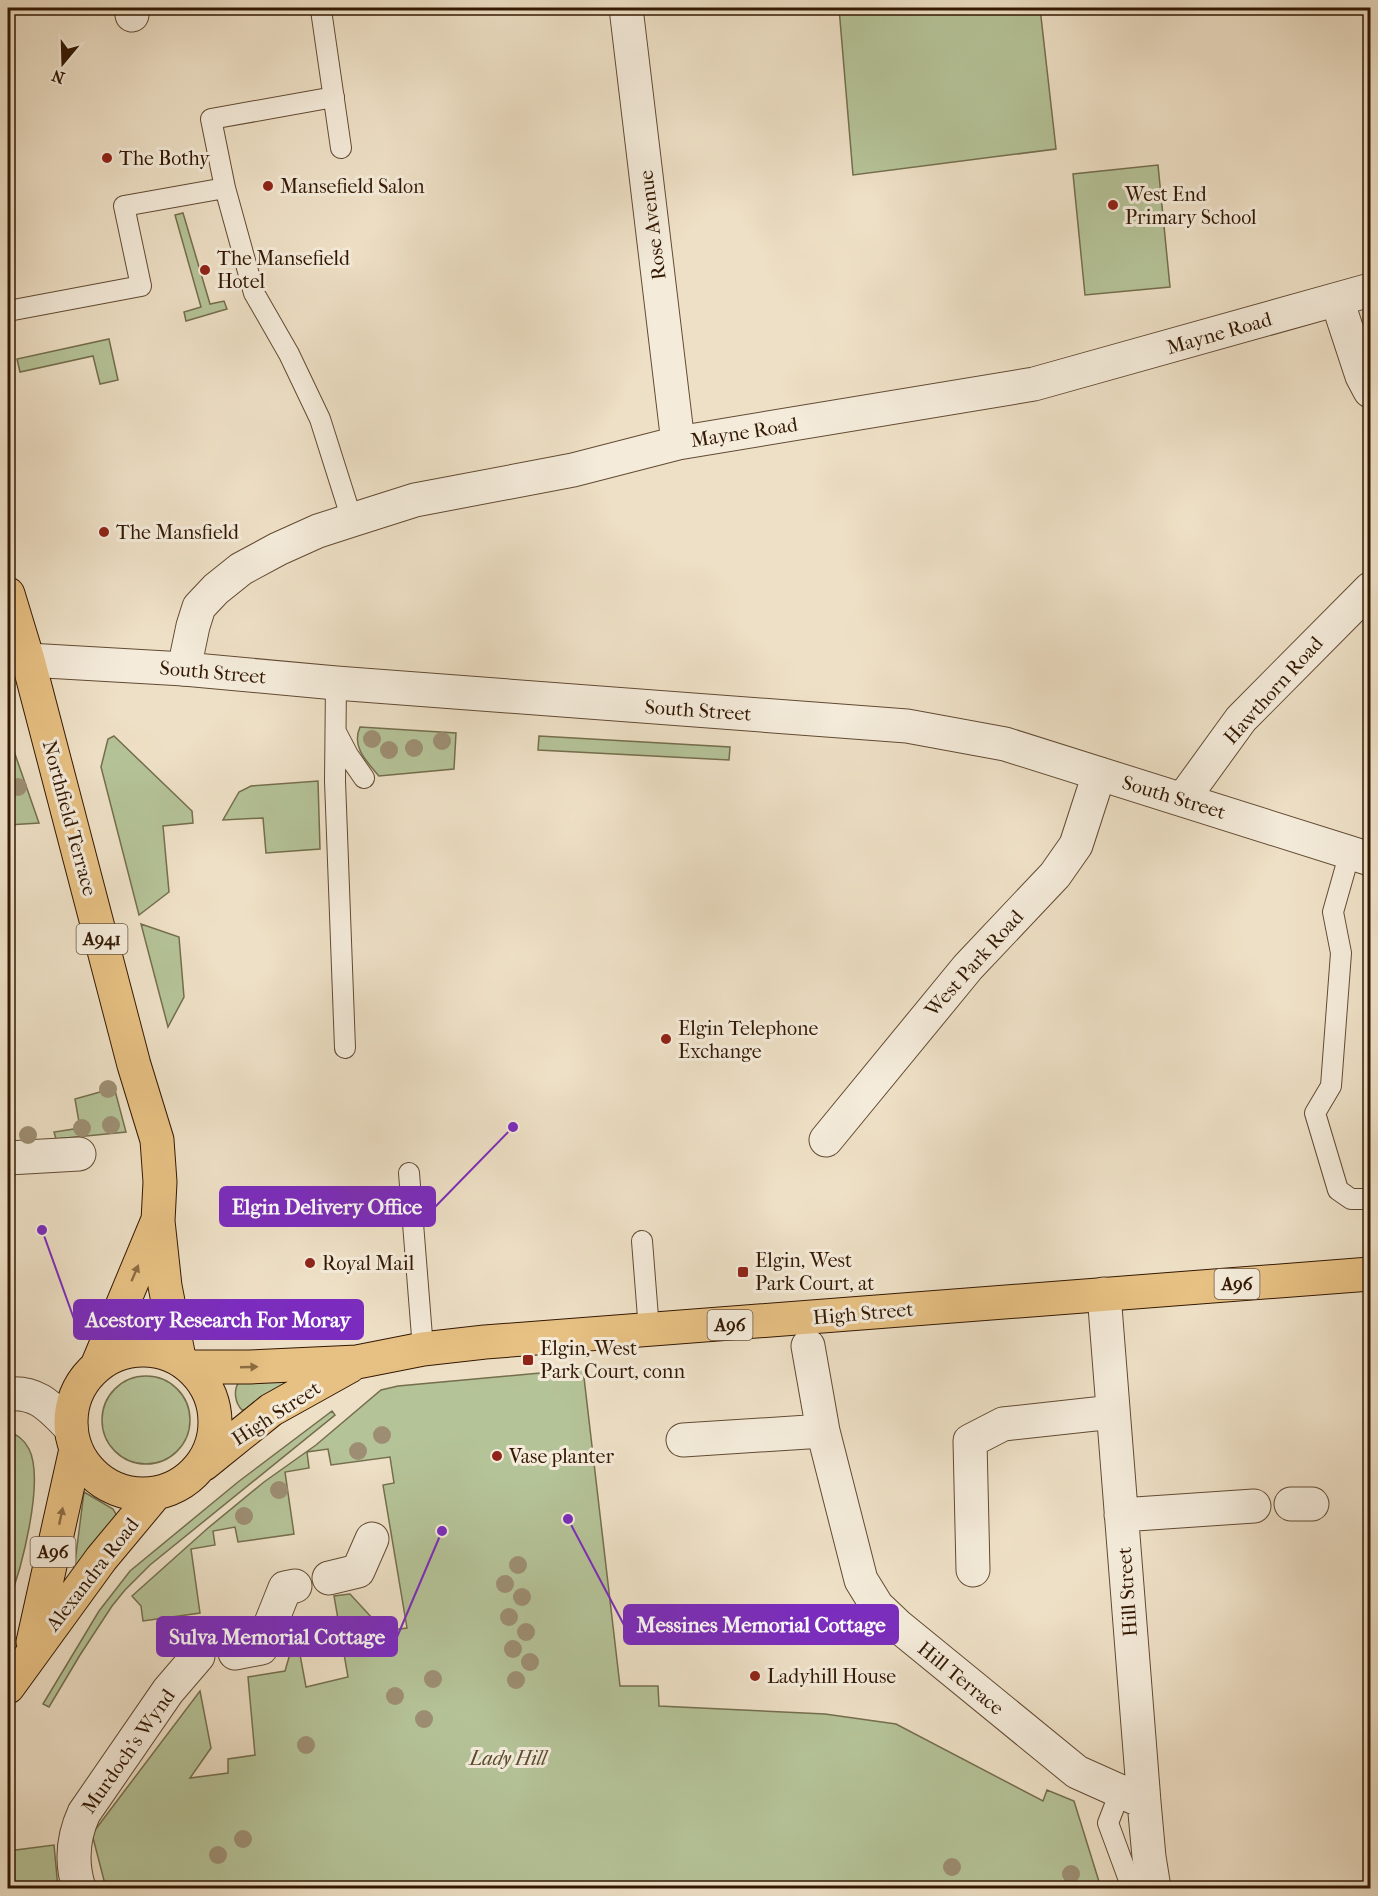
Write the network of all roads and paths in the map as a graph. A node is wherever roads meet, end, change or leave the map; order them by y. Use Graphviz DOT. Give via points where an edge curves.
graph roads {
  1 [pos="626,8"];
  2 [pos="321,10"];
  3 [pos="334,98"];
  4 [pos="341,148"];
  5 [pos="225,188"];
  6 [pos="1371,290"];
  7 [pos="1336,300"];
  8 [pos="8,311"];
  9 [pos="1371,391"];
  10 [pos="678,443"];
  11 [pos="351,520"];
  12 [pos="1371,589"];
  13 [pos="8,594"];
  14 [pos="18,661"];
  15 [pos="184,669"];
  16 [pos="336,682"];
  17 [pos="335,729"];
  18 [pos="1099,774"];
  19 [pos="364,778"];
  20 [pos="1183,799"];
  21 [pos="1360,856"];
  22 [pos="345,1048"];
  23 [pos="825,1140"];
  24 [pos="79,1154"];
  25 [pos="8,1158"];
  26 [pos="409,1173"];
  27 [pos="1371,1199"];
  28 [pos="158,1221"];
  29 [pos="642,1241"];
  30 [pos="1371,1274"];
  31 [pos="1104,1294"];
  32 [pos="649,1330"];
  33 [pos="808,1346"];
  34 [pos="423,1349"];
  35 [pos="357,1362"];
  36 [pos="185,1363"];
  37 [pos="97,1366"];
  38 [pos="8,1394"];
  39 [pos="1113,1412"];
  40 [pos="823,1431"];
  41 [pos="74,1438"];
  42 [pos="683,1440"];
  43 [pos="198,1469"];
  44 [pos="156,1493"];
  45 [pos="1254,1506"];
  46 [pos="1121,1515"];
  47 [pos="372,1539"];
  48 [pos="973,1570"];
  49 [pos="329,1578"];
  50 [pos="295,1586"];
  51 [pos="235,1653"];
  52 [pos="30,1655"];
  53 [pos="198,1656"];
  54 [pos="8,1687"];
  55 [pos="1132,1797"];
  56 [pos="79,1888"];
  57 [pos="1154,1888"];
  1 -- 10 [label="street, Rose Avenue"];
  2 -- 3 [label="lane"];
  3 -- 4 [label="lane"];
  3 -- 5 [label="lane" via="212,119"];
  5 -- 8 [label="lane" via="124,206 141,286"];
  5 -- 11 [label="lane" via="254,292 320,419"];
  6 -- 7 [label="street, Mayne Road"];
  7 -- 9 [label="street" via="1362,376"];
  7 -- 10 [label="street, Mayne Road" via="1034,384"];
  10 -- 11 [label="street, Mayne Road" via="573,470 415,501"];
  11 -- 15 [label="street, Mayne Road" via="278,549 216,589 199,607"];
  12 -- 20 [label="street, Hawthorn Road" via="1241,719"];
  13 -- 14 [label="main road, A941"];
  14 -- 15 [label="street, South Street"];
  14 -- 28 [label="main road, Northfield Terrace / A941" via="157,1140"];
  15 -- 16 [label="street, South Street"];
  16 -- 17 [label="lane"];
  16 -- 18 [label="street, South Street" via="907,726 1005,744"];
  17 -- 19 [label="lane"];
  17 -- 22 [label="lane"];
  18 -- 20 [label="street, South Street"];
  18 -- 23 [label="street, West Park Road" via="1076,845 1055,875 968,967"];
  20 -- 21 [label="street, South Street"];
  21 -- 27 [label="lane" via="1333,912 1341,953 1330,1086 1315,1113 1338,1190 1351,1199"];
  24 -- 25 [label="street"];
  26 -- 34 [label="lane"];
  28 -- 36 [label="main road, Northfield Terrace / A941" via="165,1286"];
  37 -- 28 [label="main road, Northfield Terrace / A941, one-way"];
  29 -- 32 [label="lane"];
  30 -- 31 [label="main road, High Street / A96"];
  31 -- 32 [label="main road, High Street / A96"];
  31 -- 39 [label="street, Hill Street"];
  32 -- 34 [label="main road, High Street / A96"];
  33 -- 40 [label="street, Hill Terrace"];
  34 -- 35 [label="main road, High Street / A96"];
  36 -- 35 [label="main road, High Street / A96, one-way" via="249,1367"];
  35 -- 43 [label="main road, High Street / A96" via="271,1410"];
  36 -- 37 [label="main road, A96" via="145,1349 128,1351"];
  36 -- 43 [label="main road, A96" via="208,1389 216,1417 208,1454"];
  37 -- 41 [label="main road, A96" via="77,1394 72,1410"];
  38 -- 41 [label="street" via="38,1398"];
  39 -- 46 [label="street, Hill Street"];
  39 -- 48 [label="street" via="1003,1425 970,1440"];
  40 -- 42 [label="street"];
  40 -- 55 [label="street, Hill Terrace" via="861,1580 877,1606 1077,1772"];
  41 -- 44 [label="main road, A96" via="86,1465 100,1479 136,1494"];
  52 -- 41 [label="main road, Alexandra Road / A96, one-way"];
  43 -- 44 [label="main road, A96" via="179,1485"];
  44 -- 52 [label="main road, Alexandra Road / A96"];
  45 -- 46 [label="street"];
  46 -- 55 [label="street, Hill Street"];
  47 -- 49 [label="street" via="358,1571"];
  50 -- 51 [label="street" via="285,1588 261,1648"];
  52 -- 54 [label="main road, Alexandra Road / A96"];
  53 -- 56 [label="street, Murdoch's Wynd" via="168,1691 84,1814 76,1830 74,1851"];
  55 -- 57 [label="street, Hill Street"];
  55 -- 57 [label="lane" via="1108,1823 1129,1880"];
}
